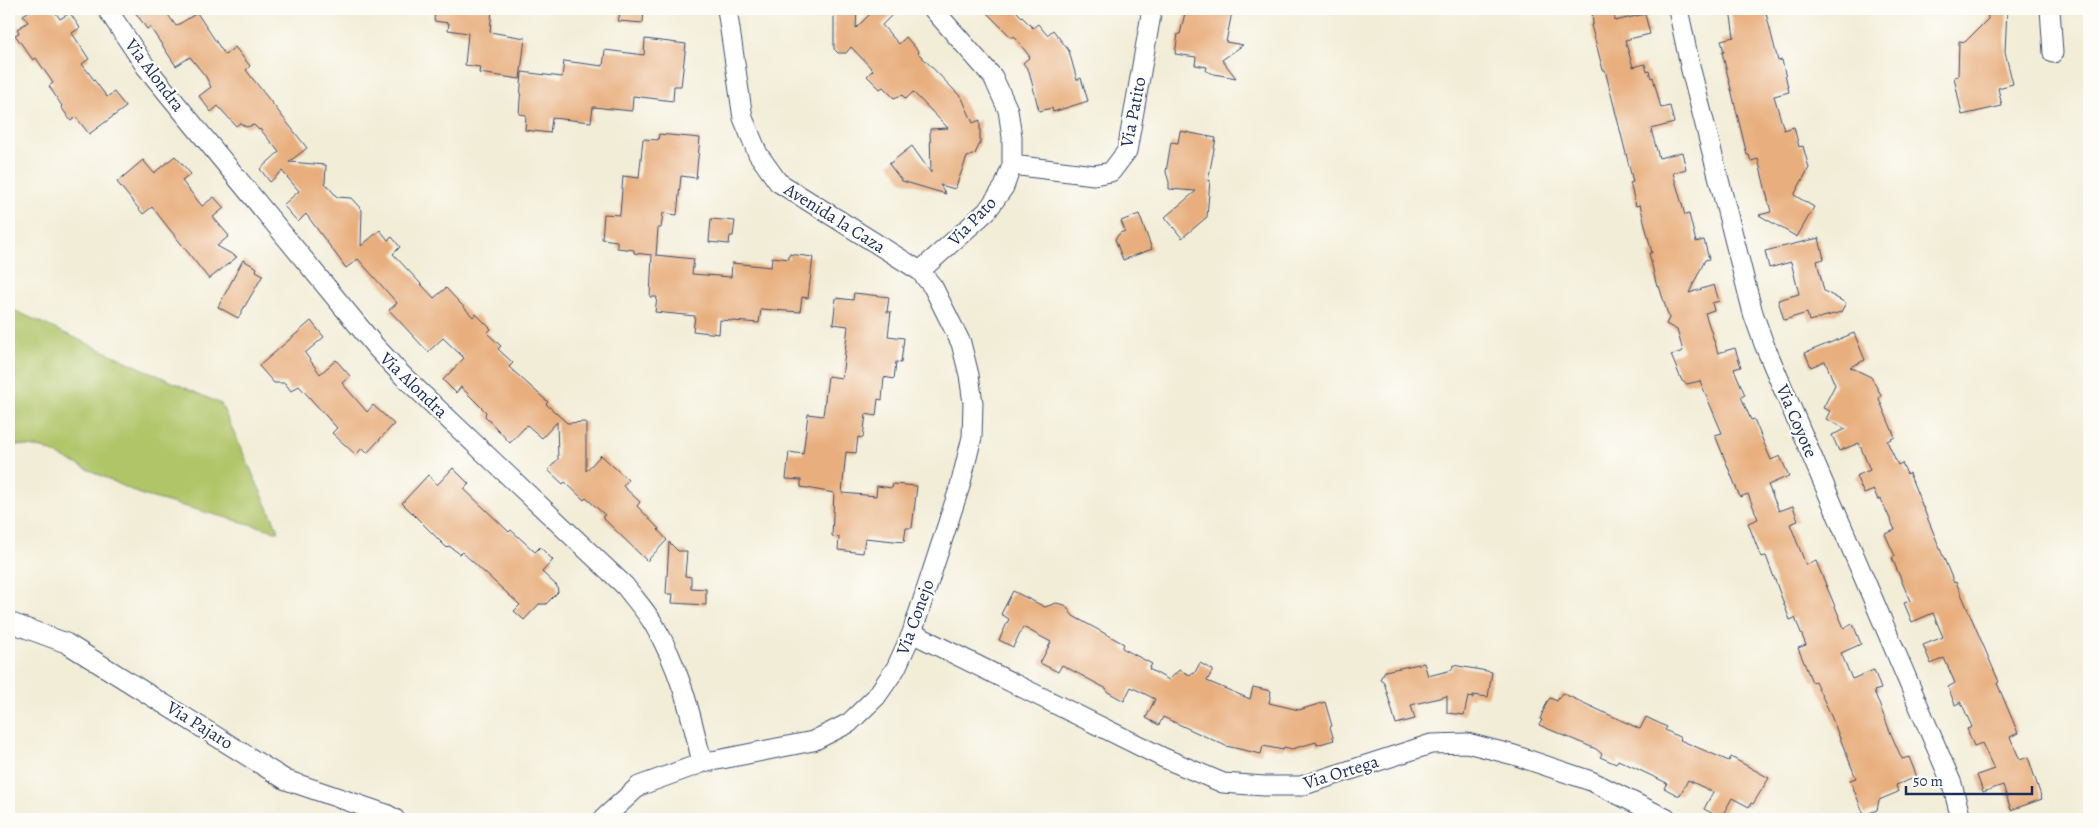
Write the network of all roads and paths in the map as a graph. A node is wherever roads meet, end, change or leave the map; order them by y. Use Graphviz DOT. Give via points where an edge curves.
graph roads {
  1 [pos="107,9"];
  2 [pos="727,9"];
  3 [pos="933,9"];
  4 [pos="1152,9"];
  5 [pos="1678,9"];
  6 [pos="2050,9"];
  7 [pos="2052,53"];
  8 [pos="1012,165"];
  9 [pos="920,271"];
  10 [pos="9,622"];
  11 [pos="912,633"];
  12 [pos="702,763"];
  13 [pos="395,819"];
  14 [pos="603,819"];
  15 [pos="1667,819"];
  16 [pos="1961,819"];
  1 -- 12 [label="street, Via Alondra" via="146,67 375,346 625,586 652,622 683,685"];
  2 -- 9 [label="street, Avenida la Caza" via="743,118 758,154 778,182"];
  3 -- 8 [label="street, Via Pato" via="993,77 1008,110"];
  4 -- 8 [label="street, Via Patito" via="1127,151 1111,172 1094,175"];
  5 -- 16 [label="street, Via Coyote" via="1753,313 1952,784"];
  6 -- 7 [label="street"];
  8 -- 9 [label="street, Via Pato" via="1004,187 986,211"];
  9 -- 11 [label="street, Via Conejo" via="933,287 961,343 973,403 972,437 960,486"];
  10 -- 13 [label="street, Via Pajaro" via="66,644 286,780"];
  11 -- 12 [label="street, Via Conejo" via="896,668 876,697 849,723 813,741"];
  11 -- 15 [label="street, Via Ortega" via="1164,758 1223,783 1301,786 1431,744 1467,743 1591,781"];
  12 -- 14 [label="street, Via Conejo" via="638,786"];
}
